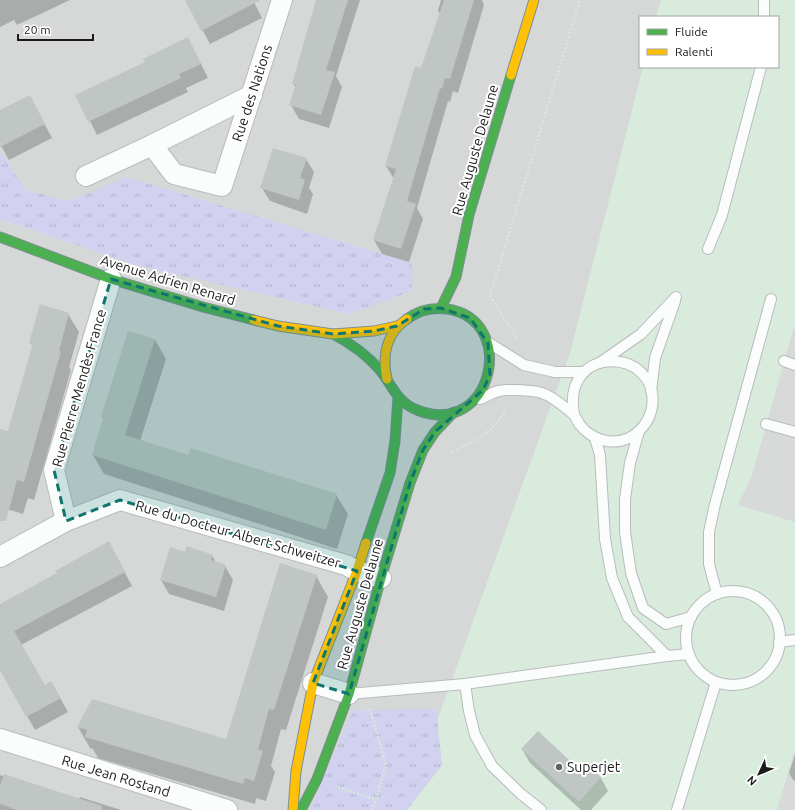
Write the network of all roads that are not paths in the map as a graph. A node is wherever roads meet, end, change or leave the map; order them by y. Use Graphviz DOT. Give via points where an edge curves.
graph roads {
  1 [pos="282,0"];
  2 [pos="534,0"];
  3 [pos="764,0"];
  4 [pos="764,16"];
  5 [pos="761,68"];
  6 [pos="252,95"];
  7 [pos="152,144"];
  8 [pos="86,176"];
  9 [pos="0,237"];
  10 [pos="708,249"];
  11 [pos="111,279"];
  12 [pos="771,299"];
  13 [pos="440,308"];
  14 [pos="397,326"];
  15 [pos="333,334"];
  16 [pos="488,343"];
  17 [pos="784,361"];
  18 [pos="599,363"];
  19 [pos="795,365"];
  20 [pos="584,372"];
  21 [pos="387,379"];
  22 [pos="651,391"];
  23 [pos="398,397"];
  24 [pos="472,402"];
  25 [pos="454,412"];
  26 [pos="574,414"];
  27 [pos="766,424"];
  28 [pos="639,431"];
  29 [pos="795,432"];
  30 [pos="595,438"];
  31 [pos="66,521"];
  32 [pos="0,557"];
  33 [pos="357,571"];
  34 [pos="381,578"];
  35 [pos="717,594"];
  36 [pos="691,617"];
  37 [pos="795,640"];
  38 [pos="779,642"];
  39 [pos="689,654"];
  40 [pos="667,656"];
  41 [pos="716,682"];
  42 [pos="313,683"];
  43 [pos="465,684"];
  44 [pos="357,693"];
  45 [pos="2,737"];
  46 [pos="227,810"];
  47 [pos="293,810"];
  48 [pos="301,810"];
  49 [pos="541,810"];
  50 [pos="677,810"];
  1 -- 6 [label="street, Rue des Nations"];
  2 -- 13 [label="street, Rue Auguste Delaune" via="469,215 456,276"];
  3 -- 4 [label="lane"];
  5 -- 10 [label="lane" via="722,215"];
  6 -- 7 [label="street"];
  6 -- 7 [label="street, Rue des Nations" via="222,186 174,174"];
  7 -- 8 [label="street"];
  9 -- 11 [label="street, Avenue Adrien Renard"];
  11 -- 15 [label="street, Avenue Adrien Renard" via="278,326"];
  11 -- 31 [label="street, Rue Pierre Mendès France" via="54,470"];
  12 -- 35 [label="lane" via="709,532 709,564"];
  13 -- 14 [label="street" via="424,309 409,316"];
  13 -- 16 [label="street" via="456,311 470,318"];
  14 -- 15 [label="street, Avenue Adrien Renard" via="374,332"];
  14 -- 21 [label="street" via="385,351"];
  15 -- 21 [label="street, Avenue Adrien Renard" via="354,346"];
  16 -- 20 [label="lane" via="524,364 555,372"];
  16 -- 24 [label="street" via="490,375 483,390"];
  17 -- 19 [label="lane"];
  18 -- 20 [label="lane"];
  18 -- 22 [label="lane" via="625,363 637,369 646,379"];
  18 -- 22 [label="lane" via="641,334 676,297 655,358"];
  20 -- 26 [label="lane" via="573,392"];
  21 -- 23 [label="street"];
  22 -- 28 [label="lane" via="651,412"];
  23 -- 25 [label="street" via="410,407 424,413 439,415"];
  23 -- 33 [label="street, Rue Auguste Delaune" via="390,473"];
  24 -- 25 [label="street"];
  24 -- 26 [label="lane" via="498,391 544,393"];
  25 -- 34 [label="street, Rue Auguste Delaune" via="435,432 423,450 410,483"];
  26 -- 30 [label="lane" via="579,424"];
  27 -- 29 [label="lane"];
  28 -- 30 [label="lane" via="629,438 618,441"];
  28 -- 36 [label="lane" via="630,463 625,499 625,532 631,573 643,608 666,624"];
  30 -- 40 [label="lane" via="600,455 605,539 612,578 628,617"];
  31 -- 32 [label="street"];
  31 -- 33 [label="street, Rue du Docteur Albert Schweitzer" via="120,500 346,565"];
  33 -- 34 [label="street, Rue du Docteur Albert Schweitzer"];
  33 -- 42 [label="street, Rue Auguste Delaune"];
  34 -- 44 [label="street, Rue Auguste Delaune"];
  35 -- 36 [label="lane" via="698,607"];
  35 -- 38 [label="lane" via="732,591 748,594 762,601 772,612 778,627"];
  36 -- 39 [label="lane" via="686,642"];
  37 -- 38 [label="lane"];
  38 -- 41 [label="lane" via="776,656 769,668 759,677 746,684"];
  39 -- 40 [label="lane"];
  39 -- 41 [label="lane" via="704,676"];
  40 -- 43 [label="lane"];
  41 -- 50 [label="lane"];
  42 -- 44 [label="street"];
  42 -- 47 [label="street, Rue Auguste Delaune" via="296,771"];
  43 -- 44 [label="lane"];
  43 -- 49 [label="lane" via="475,735 492,766"];
  44 -- 48 [label="street, Rue Auguste Delaune"];
  45 -- 46 [label="street, Rue Jean Rostand"];
}
